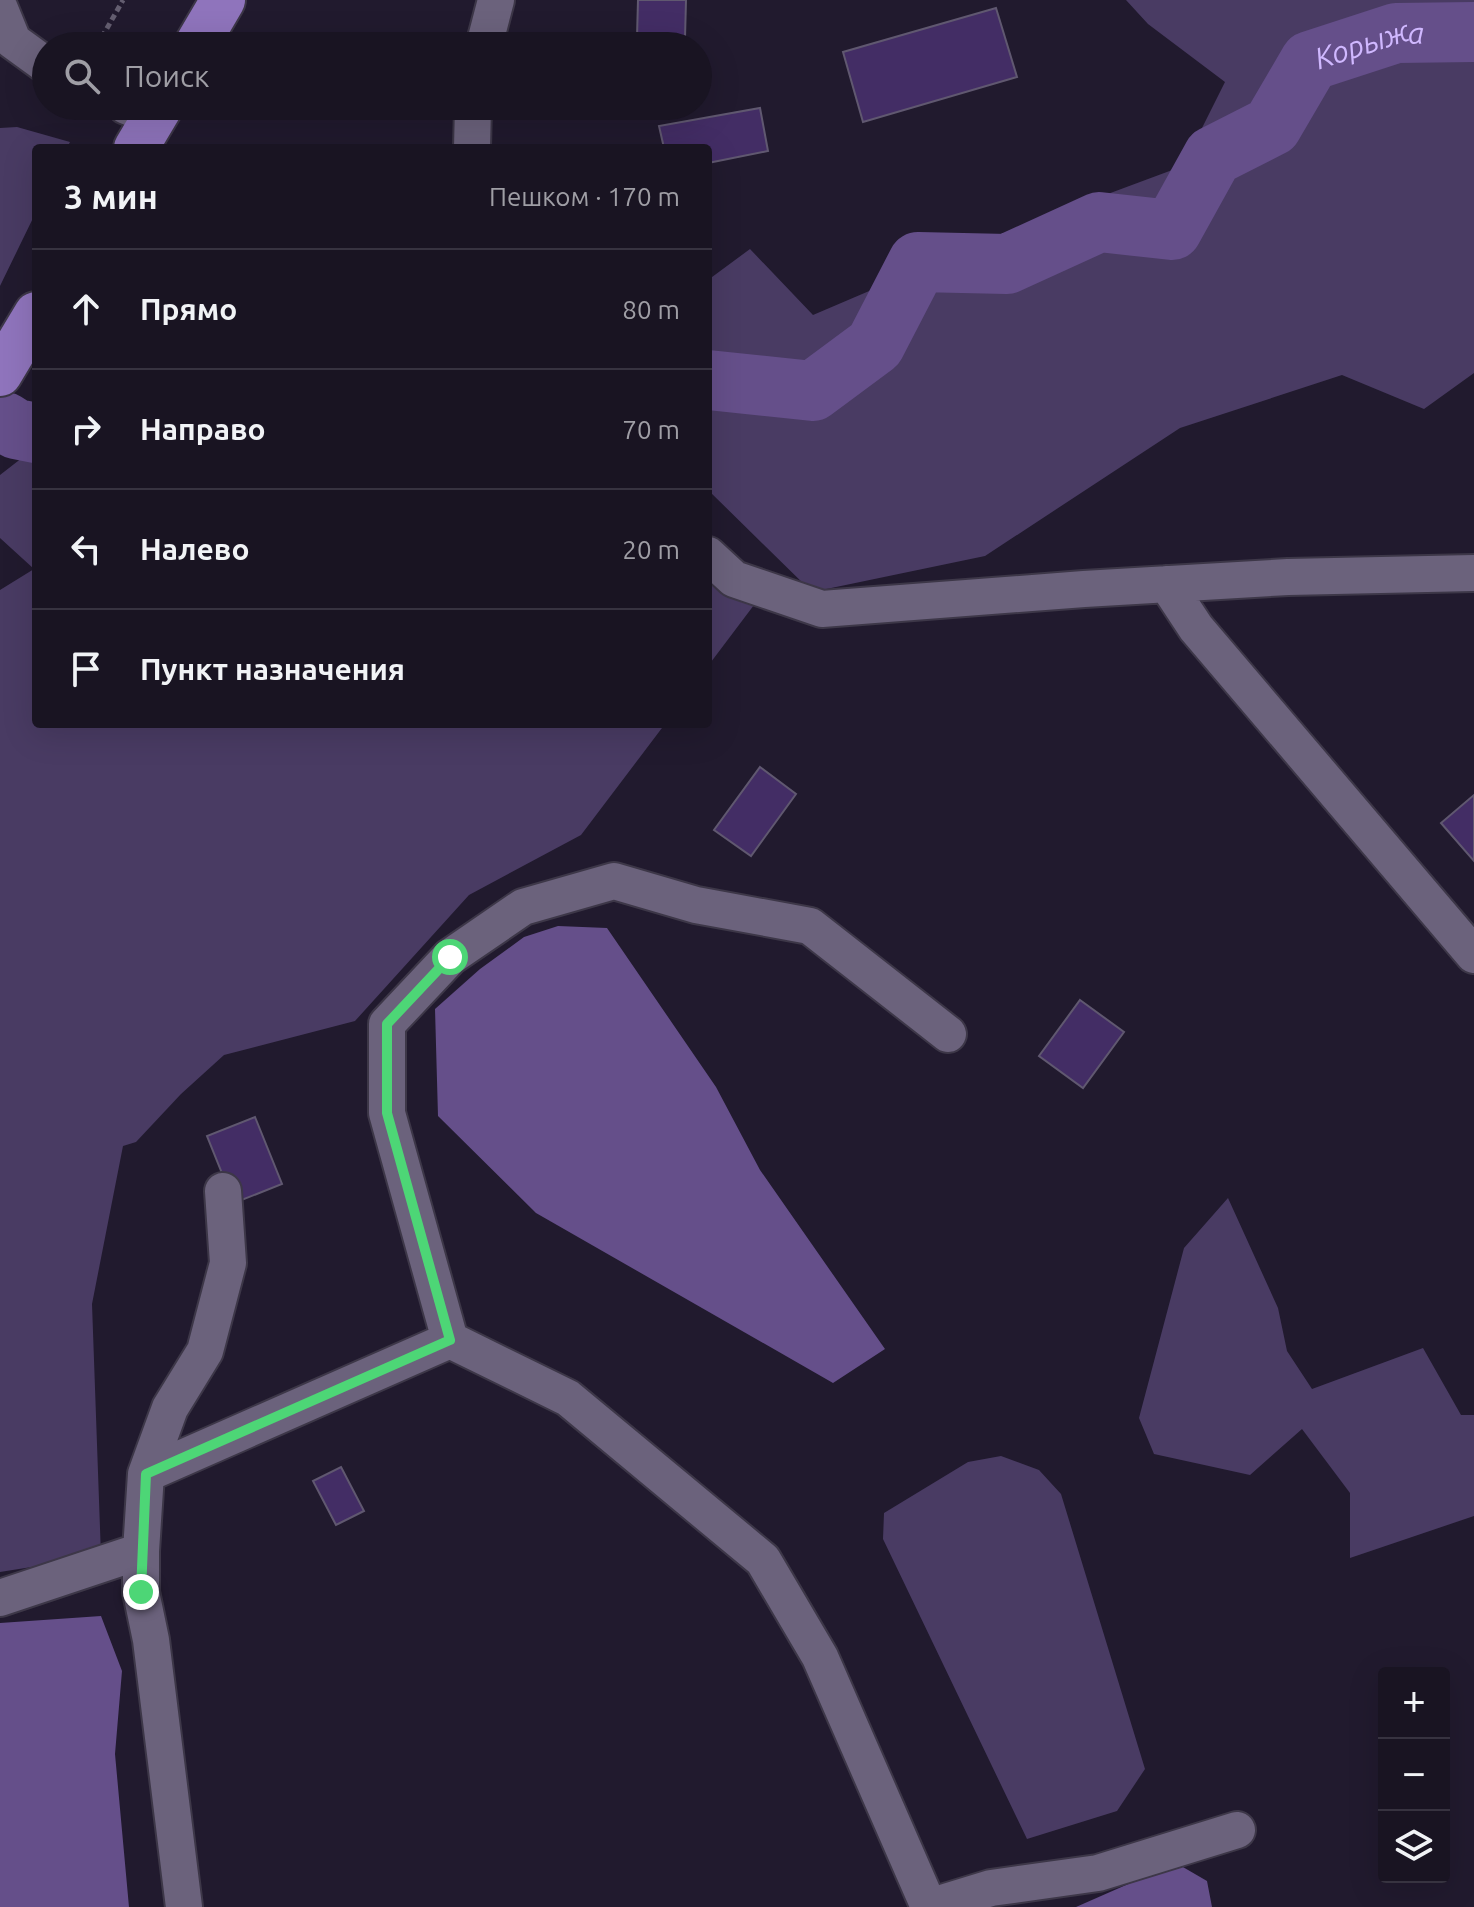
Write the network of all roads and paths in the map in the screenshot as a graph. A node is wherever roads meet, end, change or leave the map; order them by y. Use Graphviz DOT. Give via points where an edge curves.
graph roads {
  1 [pos="123,0"];
  2 [pos="223,0"];
  3 [pos="496,0"];
  4 [pos="0,9"];
  5 [pos="105,32"];
  6 [pos="204,32"];
  7 [pos="488,32"];
  8 [pos="32,55"];
  9 [pos="473,120"];
  10 [pos="472,144"];
  11 [pos="32,321"];
  12 [pos="0,374"];
  13 [pos="712,559"];
  14 [pos="1474,573"];
  15 [pos="1167,584"];
  16 [pos="1474,955"];
  17 [pos="948,1034"];
  18 [pos="223,1191"];
  19 [pos="450,1340"];
  20 [pos="146,1474"];
  21 [pos="141,1551"];
  22 [pos="0,1598"];
  23 [pos="1237,1830"];
  24 [pos="184,1907"];
  1 -- 5 [label="path"];
  2 -- 6 [label="main road"];
  3 -- 7 [label="street"];
  4 -- 8 [label="street" via="13,41"];
  9 -- 10 [label="street"];
  11 -- 12 [label="main road"];
  13 -- 15 [label="street" via="734,579 822,609"];
  14 -- 15 [label="street"];
  15 -- 16 [label="street" via="1196,628"];
  17 -- 19 [label="street" via="810,926 696,905 614,881 523,907 450,957 387,1024 387,1113"];
  18 -- 20 [label="street" via="228,1263 205,1351 170,1408"];
  19 -- 20 [label="street"];
  19 -- 23 [label="street" via="568,1398 763,1560 820,1657 929,1907 991,1888 1098,1873"];
  20 -- 21 [label="street"];
  21 -- 22 [label="street"];
  21 -- 24 [label="street" via="141,1592"];
}
